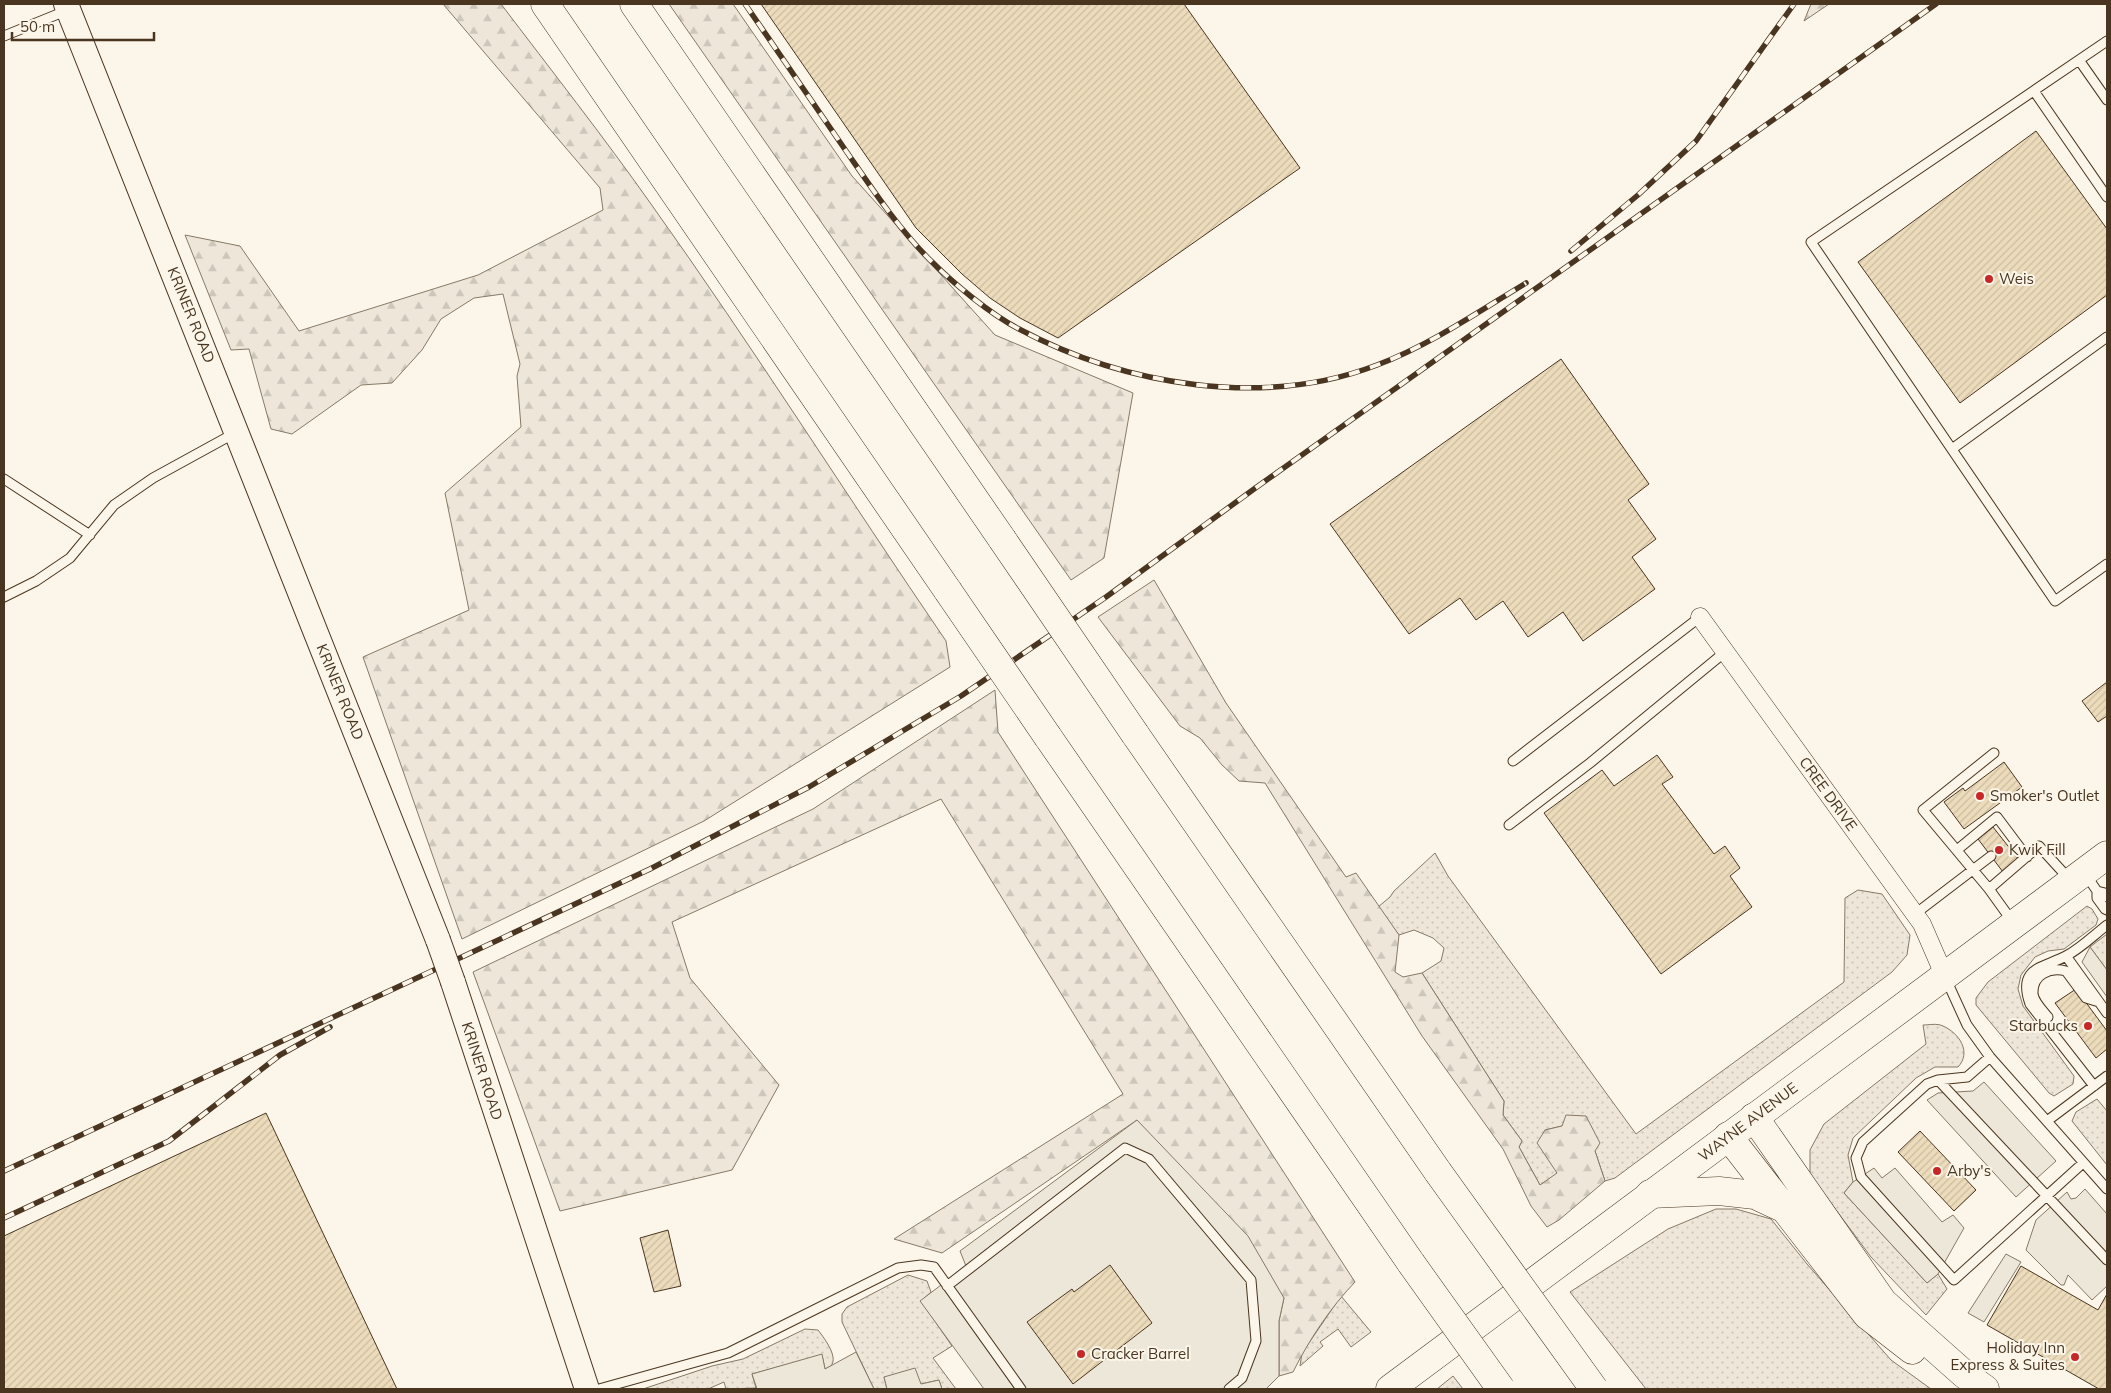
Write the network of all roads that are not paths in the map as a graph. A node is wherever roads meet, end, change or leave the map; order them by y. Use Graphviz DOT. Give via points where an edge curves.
graph roads {
  1 [pos="545,4"];
  2 [pos="634,4"];
  3 [pos="67,7"];
  4 [pos="4,36"];
  5 [pos="2107,41"];
  6 [pos="2080,60"];
  7 [pos="2034,91"];
  8 [pos="2107,100"];
  9 [pos="2107,197"];
  10 [pos="2107,337"];
  11 [pos="237,432"];
  12 [pos="1952,449"];
  13 [pos="4,478"];
  14 [pos="90,535"];
  15 [pos="2107,564"];
  16 [pos="4,597"];
  17 [pos="1700,617"];
  18 [pos="1725,652"];
  19 [pos="1994,753"];
  20 [pos="1513,761"];
  21 [pos="1509,825"];
  22 [pos="1957,850"];
  23 [pos="1991,856"];
  24 [pos="2107,856"];
  25 [pos="2027,857"];
  26 [pos="1974,871"];
  27 [pos="2084,882"];
  28 [pos="1989,889"];
  29 [pos="2107,897"];
  30 [pos="2107,910"];
  31 [pos="1915,914"];
  32 [pos="2107,925"];
  33 [pos="2015,926"];
  34 [pos="2066,956"];
  35 [pos="1945,977"];
  36 [pos="2099,1002"];
  37 [pos="2107,1013"];
  38 [pos="1990,1057"];
  39 [pos="2086,1076"];
  40 [pos="2107,1076"];
  41 [pos="1938,1080"];
  42 [pos="2094,1086"];
  43 [pos="1754,1117"];
  44 [pos="2047,1122"];
  45 [pos="1728,1136"];
  46 [pos="2083,1163"];
  47 [pos="2107,1189"];
  48 [pos="1650,1194"];
  49 [pos="2047,1196"];
  50 [pos="1784,1208"];
  51 [pos="2107,1260"];
  52 [pos="1412,1263"];
  53 [pos="947,1286"];
  54 [pos="587,1389"];
  55 [pos="599,1389"];
  56 [pos="1021,1389"];
  57 [pos="1229,1389"];
  58 [pos="1390,1389"];
  59 [pos="1483,1389"];
  60 [pos="1501,1389"];
  61 [pos="1594,1389"];
  62 [pos="1962,1389"];
  63 [pos="1985,1389"];
  1 -- 52 [label="main road, bridge"];
  2 -- 61 [label="main road, bridge" via="1438,1172"];
  3 -- 4 [label="lane"];
  3 -- 11 [label="street, KRINER ROAD"];
  5 -- 6 [label="lane"];
  6 -- 7 [label="lane"];
  6 -- 8 [label="lane"];
  7 -- 9 [label="lane"];
  7 -- 12 [label="lane" via="1811,242"];
  10 -- 12 [label="lane"];
  11 -- 14 [label="lane" via="153,478 122,499"];
  11 -- 54 [label="street, KRINER ROAD, bridge" via="438,940"];
  12 -- 15 [label="lane" via="2055,602"];
  13 -- 14 [label="lane"];
  14 -- 16 [label="lane" via="70,558 36,581"];
  17 -- 18 [label="street, CREE DRIVE"];
  17 -- 20 [label="lane"];
  18 -- 21 [label="lane"];
  18 -- 31 [label="street, CREE DRIVE"];
  19 -- 22 [label="lane" via="1924,810"];
  22 -- 25 [label="lane" via="1997,817 2010,842"];
  22 -- 26 [label="lane"];
  23 -- 26 [label="lane"];
  24 -- 27 [label="main road, WAYNE AVENUE"];
  25 -- 27 [label="lane" via="2039,846"];
  25 -- 28 [label="lane"];
  26 -- 28 [label="lane"];
  26 -- 31 [label="lane"];
  27 -- 29 [label="lane"];
  27 -- 30 [label="lane"];
  27 -- 33 [label="main road, WAYNE AVENUE"];
  28 -- 33 [label="lane"];
  31 -- 35 [label="street, CREE DRIVE"];
  32 -- 34 [label="lane"];
  33 -- 35 [label="main road, WAYNE AVENUE"];
  34 -- 36 [label="lane"];
  34 -- 39 [label="lane" via="2032,972 2026,993 2030,1004"];
  35 -- 38 [label="lane" via="1967,1024"];
  35 -- 43 [label="main road, WAYNE AVENUE"];
  36 -- 37 [label="lane"];
  36 -- 39 [label="lane" via="2086,998 2066,971 2046,972 2038,977 2034,986 2036,1001 2084,1066"];
  38 -- 41 [label="lane" via="1967,1077"];
  38 -- 44 [label="lane"];
  39 -- 42 [label="lane"];
  40 -- 42 [label="lane"];
  41 -- 49 [label="lane"];
  41 -- 49 [label="lane" via="1927,1084 1863,1142 1856,1158 1862,1177 1954,1280"];
  42 -- 44 [label="lane"];
  43 -- 45 [label="main road, WAYNE AVENUE"];
  43 -- 63 [label="main road" via="1883,1302"];
  44 -- 46 [label="lane"];
  45 -- 48 [label="main road, WAYNE AVENUE"];
  45 -- 50 [label="main road"];
  46 -- 47 [label="lane"];
  46 -- 49 [label="lane"];
  48 -- 50 [label="main road" via="1719,1191 1754,1195"];
  48 -- 58 [label="main road, WAYNE AVENUE"];
  49 -- 51 [label="lane"];
  50 -- 62 [label="main road" via="1867,1315"];
  52 -- 59 [label="main road" via="1408,1285"];
  52 -- 60 [label="main road, bridge"];
  53 -- 55 [label="lane" via="934,1267 898,1268 728,1352"];
  53 -- 56 [label="lane"];
  53 -- 57 [label="lane" via="1125,1148 1149,1159 1251,1280 1256,1341 1242,1378"];
}
